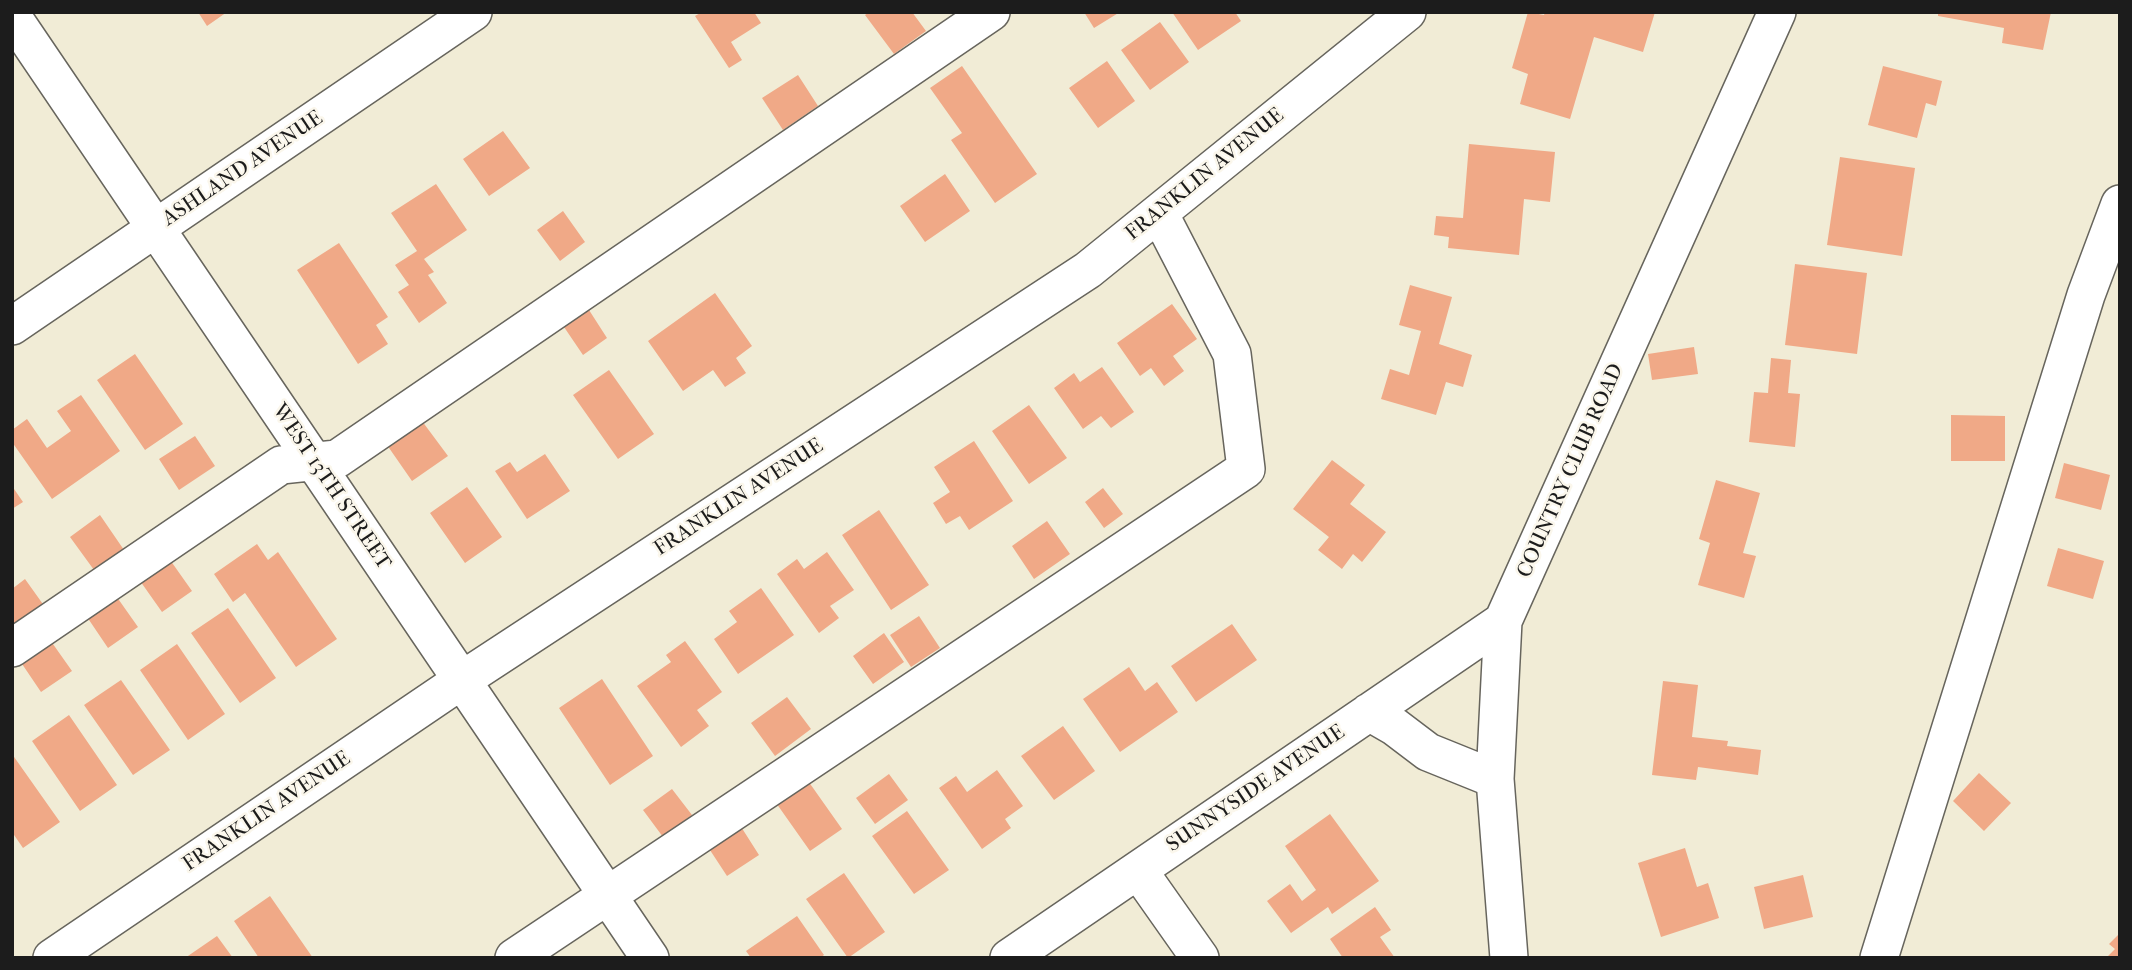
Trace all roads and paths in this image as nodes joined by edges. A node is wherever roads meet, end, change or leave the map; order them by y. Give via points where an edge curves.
1 (473, 12) edge
2 (992, 12) edge
3 (1407, 12) edge
4 (1777, 12) edge
5 (12, 16) edge
6 (2120, 204) edge
7 (1159, 213) junction
8 (156, 229) junction
9 (12, 327) edge
10 (314, 463) junction
11 (1503, 621) junction
12 (12, 648) edge
13 (462, 680) junction
14 (1369, 712) junction
15 (1495, 779) junction
16 (1138, 870) junction
17 (607, 895) junction
18 (52, 958) edge
19 (514, 958) edge
20 (650, 958) edge
21 (1009, 958) edge
22 (1200, 958) edge
23 (1509, 958) edge
24 (1879, 958) edge

1 - 8 street, ASHLAND AVENUE
2 - 10 street via 337,459
3 - 7 street, FRANKLIN AVENUE
4 - 11 street, COUNTRY CLUB ROAD
5 - 8 street, WEST 13TH STREET
6 - 24 street via 2086,295
7 - 13 street, FRANKLIN AVENUE via 1088,270
7 - 17 street via 1232,354 1246,469
8 - 9 street, ASHLAND AVENUE
8 - 10 street, WEST 13TH STREET
10 - 12 street via 281,465
10 - 13 street, WEST 13TH STREET
11 - 14 street, SUNNYSIDE AVENUE
11 - 15 street, COUNTRY CLUB ROAD
13 - 17 street, WEST 13TH STREET
13 - 18 street, FRANKLIN AVENUE
14 - 15 street via 1428,752
14 - 16 street, SUNNYSIDE AVENUE
15 - 23 street, COUNTRY CLUB ROAD
16 - 21 street, SUNNYSIDE AVENUE
16 - 22 street
17 - 19 street
17 - 20 street, WEST 13TH STREET

